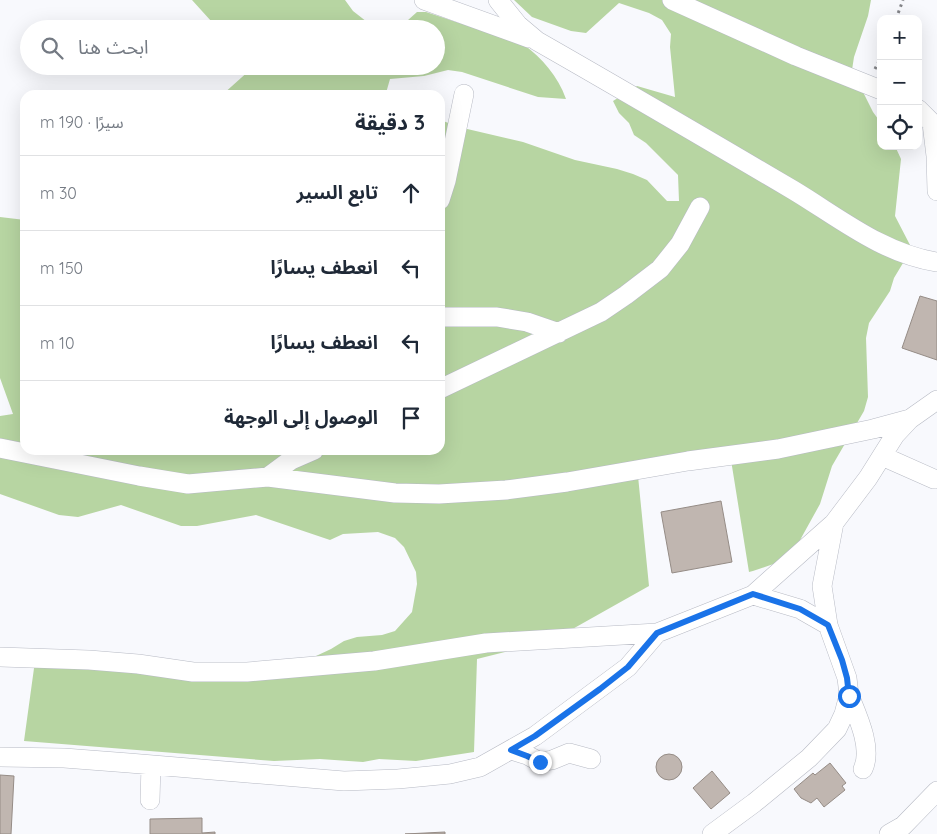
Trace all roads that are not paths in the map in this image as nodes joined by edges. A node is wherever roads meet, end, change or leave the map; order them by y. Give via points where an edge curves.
1 (424, 0) edge
2 (498, 0) edge
3 (672, 0) edge
4 (538, 41) junction
5 (877, 88) edge
6 (464, 94) dead end
7 (922, 113) edge
8 (445, 184) edge
9 (937, 191) edge
10 (700, 207) dead end
11 (937, 262) edge
12 (445, 317) edge
13 (559, 333) junction
14 (445, 387) edge
15 (937, 400) edge
16 (910, 419) junction
17 (0, 448) edge
18 (20, 452) edge
19 (35, 455) edge
20 (302, 455) edge
21 (882, 456) junction
22 (268, 477) junction
23 (934, 479) dead end
24 (834, 523) junction
25 (753, 594) junction
26 (828, 625) junction
27 (657, 633) junction
28 (0, 657) edge
29 (849, 696) junction
30 (511, 750) junction
31 (0, 757) edge
32 (591, 759) dead end
33 (151, 765) junction
34 (863, 769) dead end
35 (937, 792) edge
36 (150, 800) dead end
37 (712, 834) edge
38 (888, 834) edge

1 - 4 street
2 - 4 street via 518,25
3 - 5 street
4 - 11 street via 869,238
6 - 8 street
7 - 9 street via 932,123
10 - 13 street via 680,244 660,269 601,312
12 - 13 street via 497,317 527,322
13 - 14 street
15 - 16 street
16 - 21 street
16 - 22 street via 778,449 506,490 396,493
17 - 18 street
19 - 22 street via 188,484
20 - 22 street
21 - 23 street
21 - 24 street
24 - 25 street
24 - 26 street via 822,586
25 - 26 street via 800,609
25 - 27 street
26 - 29 street via 842,660
27 - 28 street via 486,643 374,661 246,672 193,672 88,660
27 - 30 street via 628,667
29 - 34 street via 863,731 866,762
29 - 37 street via 837,728 809,758
30 - 32 street via 540,762 569,753
30 - 33 street via 480,767 450,774 344,782
31 - 33 street
33 - 36 street
35 - 38 street via 903,826

